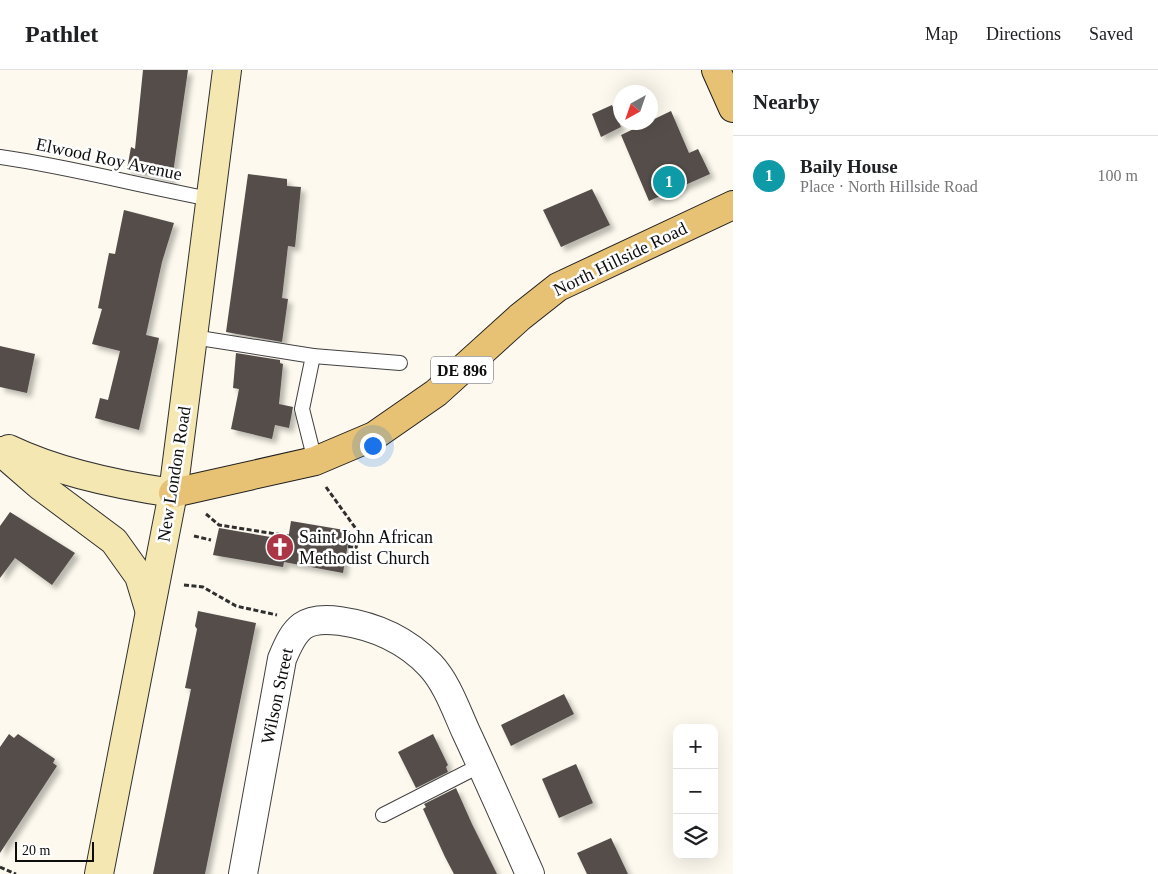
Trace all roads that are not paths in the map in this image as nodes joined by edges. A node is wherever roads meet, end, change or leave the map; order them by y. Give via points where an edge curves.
1 (227, 70) edge
2 (716, 70) edge
3 (733, 108) edge
4 (0, 157) edge
5 (211, 199) junction
6 (733, 205) edge
7 (193, 337) junction
8 (312, 356) junction
9 (400, 363) dead end
10 (0, 444) edge
11 (0, 451) edge
12 (315, 461) junction
13 (173, 493) junction
14 (150, 610) junction
15 (481, 765) junction
16 (383, 815) dead end
17 (99, 874) edge
18 (243, 874) edge
19 (530, 874) edge

1 - 5 main road, New London Road
2 - 3 main road
4 - 5 lane, Elwood Roy Avenue
5 - 7 main road, New London Road
6 - 12 main road, North Hillside Road / DE 896 via 558,288 414,410 374,436
7 - 8 lane
7 - 13 main road, New London Road
8 - 9 lane
8 - 12 lane via 302,409
10 - 13 main road via 29,459 89,476
11 - 14 main road via 39,485 114,540 139,576
12 - 13 main road, North Hillside Road / DE 896
13 - 14 main road, New London Road
14 - 17 main road, New London Road
15 - 16 lane
15 - 18 street, Wilson Street via 449,694 431,666 407,646 379,630 323,619 304,622 290,640 282,659
15 - 19 street, Wilson Street

